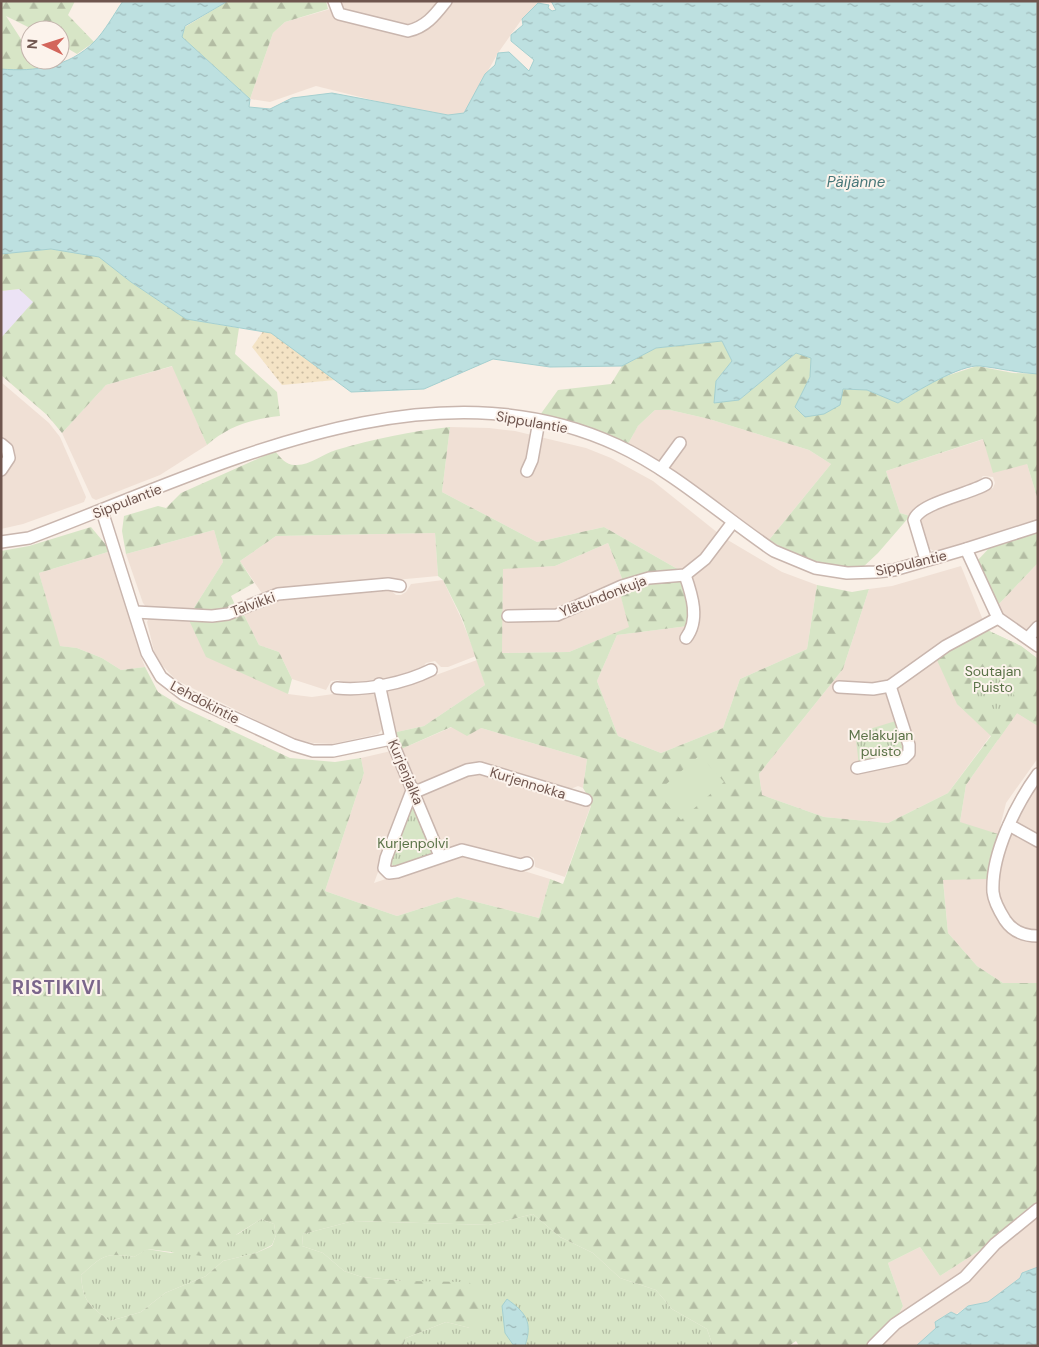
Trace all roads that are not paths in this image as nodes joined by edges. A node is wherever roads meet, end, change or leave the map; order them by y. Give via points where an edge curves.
1 (334, 1) edge
2 (446, 1) edge
3 (539, 421) junction
4 (680, 443) dead end
5 (1, 444) edge
6 (661, 469) junction
7 (1, 470) edge
8 (527, 471) dead end
9 (986, 484) dead end
10 (102, 511) junction
11 (733, 522) junction
12 (1038, 526) edge
13 (1, 542) edge
14 (966, 549) junction
15 (926, 560) junction
16 (685, 575) junction
17 (400, 586) dead end
18 (135, 612) junction
19 (508, 616) dead end
20 (998, 618) junction
21 (1038, 627) edge
22 (686, 638) dead end
23 (1028, 638) junction
24 (1038, 646) edge
25 (431, 670) dead end
26 (379, 684) junction
27 (890, 686) junction
28 (839, 687) dead end
29 (336, 688) dead end
30 (391, 739) junction
31 (857, 768) dead end
32 (1038, 774) edge
33 (414, 790) junction
34 (586, 800) dead end
35 (1009, 825) junction
36 (1038, 841) edge
37 (440, 856) junction
38 (527, 863) dead end
39 (1038, 936) edge
40 (1038, 1209) edge
41 (873, 1346) edge

1 - 2 street via 339,14 408,31 432,20
3 - 6 street, Sippulantie via 603,439
3 - 8 street
3 - 10 street, Sippulantie via 495,415 440,414 352,425 251,453
4 - 6 street
5 - 7 street via 7,449 9,458
6 - 11 street, Sippulantie
9 - 15 street via 976,491 923,508 916,514 914,520
10 - 13 street, Sippulantie via 29,538
10 - 18 street, Lehdokintie
11 - 15 street, Sippulantie via 774,551 821,569 847,573 876,572
11 - 16 street via 705,559
12 - 14 street, Sippulantie
14 - 15 street, Sippulantie
14 - 20 street
16 - 19 street, Ylätuhdonkuja via 649,578 622,586 557,615
16 - 22 street via 694,615
17 - 18 street, Talvikki via 388,584 278,594 228,614 212,616
18 - 30 street, Lehdokintie via 147,653 155,667 161,677 183,694 292,745 313,751 333,751
20 - 23 street
20 - 27 street via 946,646
21 - 23 street
23 - 24 street
25 - 26 street via 419,676
26 - 29 street
26 - 30 street, Kurjenjalka
27 - 28 street via 873,689
27 - 31 street via 909,753 904,758
30 - 33 street, Kurjenjalka
32 - 35 street via 1016,806
33 - 34 street, Kurjennokka via 480,768
33 - 37 street, Kurjenjalka
33 - 37 street via 384,868 397,872
35 - 36 street
35 - 39 street via 993,894 1008,925 1027,936
37 - 38 street via 470,850 521,865
40 - 41 street via 995,1244 965,1277 895,1324

